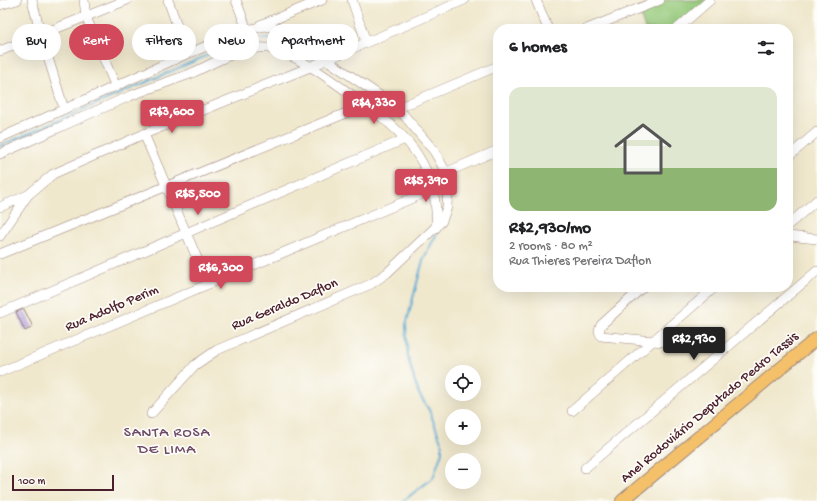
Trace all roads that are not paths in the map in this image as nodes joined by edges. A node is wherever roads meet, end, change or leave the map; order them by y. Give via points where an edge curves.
1 (17, 0) edge
2 (32, 0) edge
3 (84, 0) edge
4 (127, 0) edge
5 (168, 0) edge
6 (236, 0) edge
7 (322, 0) edge
8 (352, 0) edge
9 (464, 0) edge
10 (536, 0) edge
11 (660, 0) edge
12 (710, 0) edge
13 (5, 2) edge
14 (86, 17) junction
15 (38, 24) edge
16 (176, 24) edge
17 (245, 24) edge
18 (546, 24) edge
19 (600, 24) edge
20 (683, 24) edge
21 (259, 25) edge
22 (61, 27) edge
23 (366, 42) junction
24 (12, 46) edge
25 (358, 46) edge
26 (0, 51) edge
27 (49, 60) edge
28 (174, 60) edge
29 (326, 60) joint
30 (310, 67) junction
31 (493, 68) edge
32 (116, 87) junction
33 (366, 105) junction
34 (398, 108) junction
35 (64, 109) junction
36 (817, 132) edge
37 (144, 134) junction
38 (0, 138) edge
39 (405, 140) junction
40 (493, 152) edge
41 (793, 153) edge
42 (0, 154) edge
43 (446, 172) junction
44 (166, 186) junction
45 (434, 189) junction
46 (28, 195) junction
47 (817, 200) edge
48 (0, 207) edge
49 (793, 221) edge
50 (436, 228) junction
51 (186, 232) junction
52 (0, 236) edge
53 (793, 237) edge
54 (817, 239) edge
55 (0, 254) edge
56 (817, 271) edge
57 (208, 284) junction
58 (793, 291) edge
59 (637, 292) edge
60 (709, 292) edge
61 (792, 292) edge
62 (0, 313) edge
63 (817, 338) edge
64 (652, 341) junction
65 (726, 348) junction
66 (0, 372) edge
67 (572, 411) dead end
68 (151, 414) dead end
69 (585, 468) dead end
70 (622, 501) edge

1 - 13 street
2 - 15 street
3 - 14 street
4 - 14 street
5 - 16 street
6 - 17 street
7 - 21 street
8 - 23 street
9 - 23 street
10 - 18 street
11 - 19 street
12 - 20 street
14 - 22 street
14 - 32 street
23 - 25 street
24 - 26 street
27 - 35 street
28 - 32 street
29 - 30 street
29 - 34 street
30 - 33 street
30 - 37 street
30 - 42 street via 268,48 245,50 131,96
31 - 34 street
32 - 35 street
33 - 39 street
33 - 44 street
34 - 43 street via 434,152
35 - 38 street
36 - 41 street
37 - 44 street
37 - 46 street via 53,174
39 - 45 street via 425,167
39 - 51 street
40 - 43 street
43 - 45 street via 436,179
43 - 50 street, Rua Geraldo Daflon via 447,207 442,222
44 - 51 street
44 - 55 street
45 - 50 street via 437,204
45 - 57 street, Rua Adolfo Perim
46 - 48 street
46 - 52 street
47 - 49 street
50 - 68 street, Rua Geraldo Daflon via 387,273 371,284 206,356
51 - 57 street
51 - 62 street
53 - 54 street
56 - 58 street
57 - 66 street, Rua Adolfo Perim
59 - 64 street via 601,325 599,334 604,337
60 - 64 street
61 - 65 street
63 - 70 highway, Anel Rodoviário Deputado Pedro Tassis
64 - 65 street
64 - 67 street
65 - 69 street

